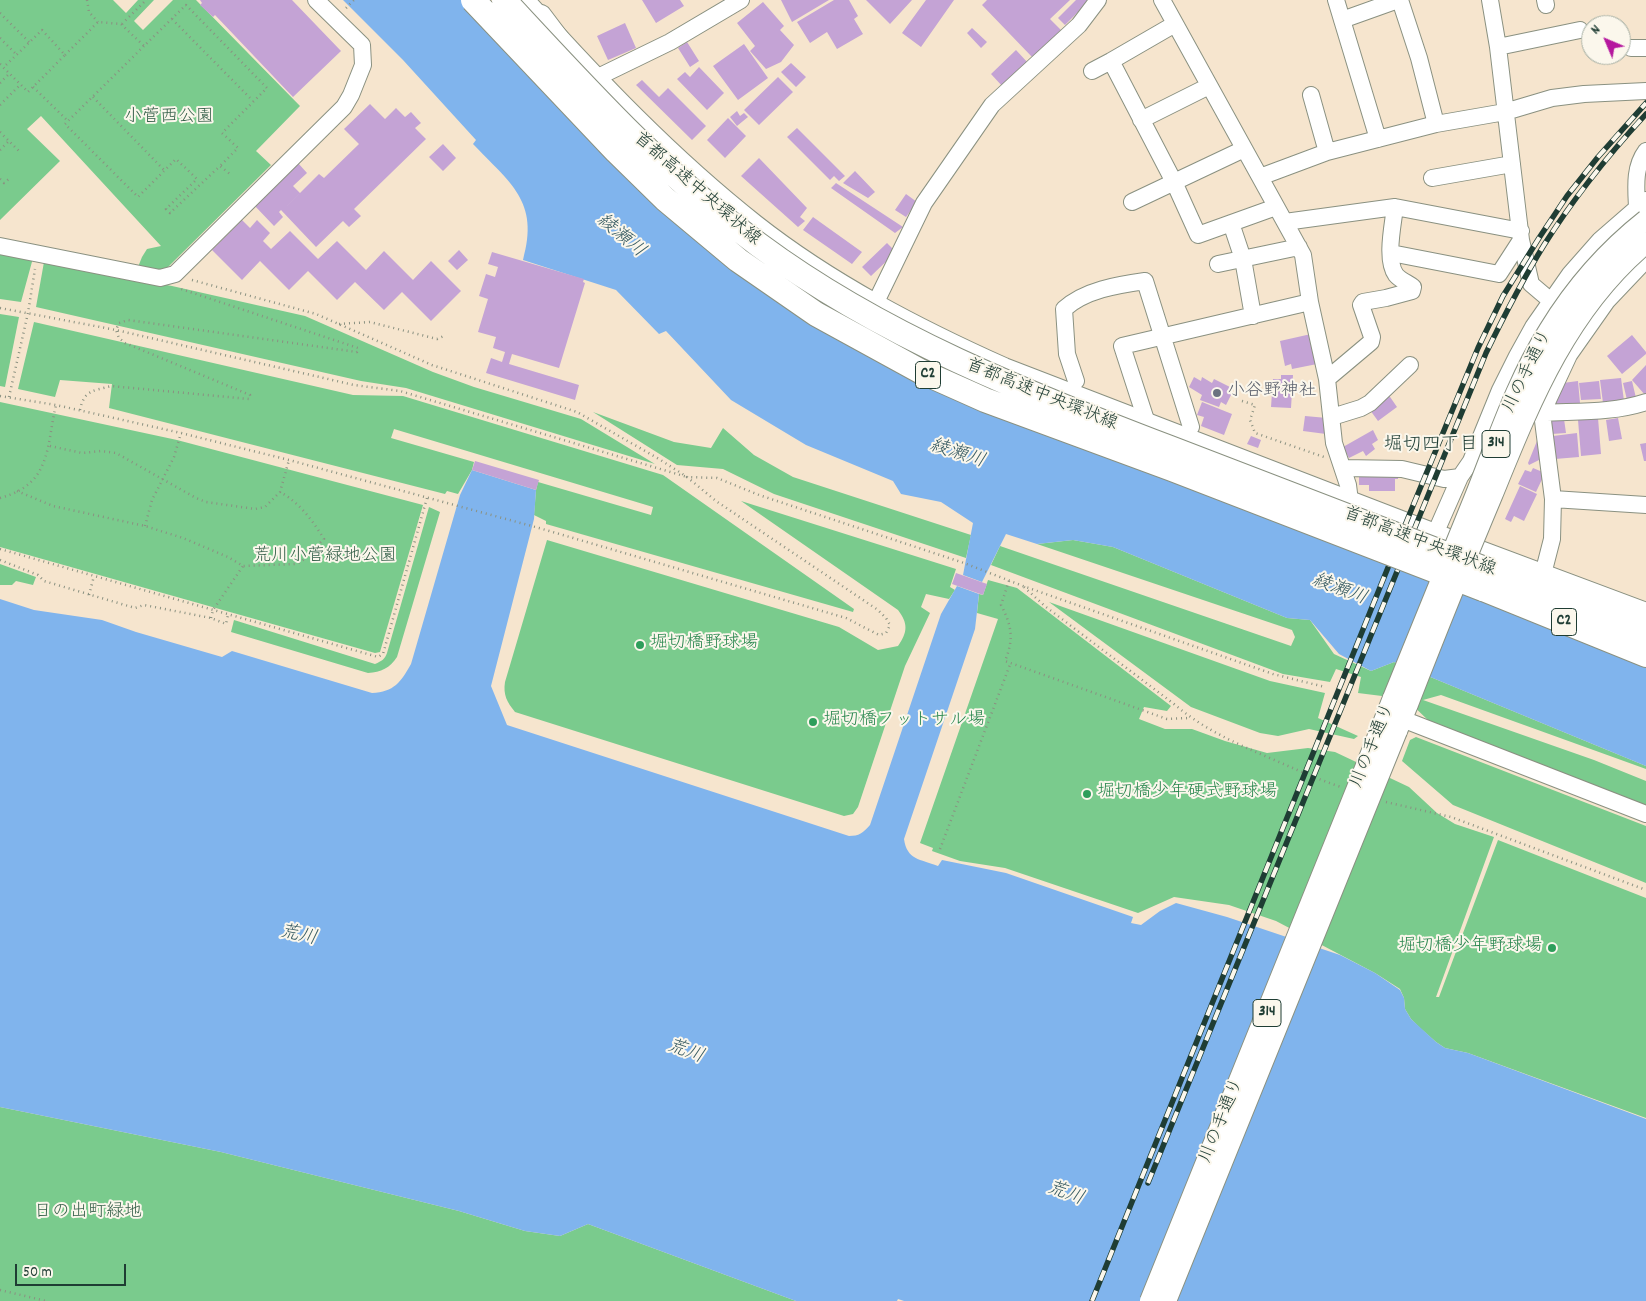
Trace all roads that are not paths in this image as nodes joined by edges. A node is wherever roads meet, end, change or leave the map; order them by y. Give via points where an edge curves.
1 (316, 0) edge
2 (472, 0) edge
3 (504, 0) edge
4 (515, 0) edge
5 (524, 0) edge
6 (741, 0) edge
7 (1098, 0) edge
8 (1162, 0) edge
9 (1336, 0) edge
10 (1399, 0) edge
11 (1490, 0) edge
12 (540, 17) joint
13 (1342, 20) junction
14 (1175, 24) junction
15 (1580, 30) dead end
16 (1498, 47) junction
17 (1111, 61) junction
18 (1092, 71) dead end
19 (592, 85) junction
20 (1209, 86) junction
21 (1646, 91) edge
22 (1311, 95) dead end
23 (1505, 112) junction
24 (1141, 120) junction
25 (1436, 124) junction
26 (1378, 139) junction
27 (1244, 149) junction
28 (1646, 151) edge
29 (1327, 152) junction
30 (1512, 164) junction
31 (1260, 177) junction
32 (1432, 178) dead end
33 (1174, 182) junction
34 (1132, 202) dead end
35 (1276, 207) junction
36 (1395, 207) junction
37 (1643, 209) edge
38 (1285, 222) junction
39 (1231, 223) junction
40 (1521, 235) junction
41 (1646, 243) edge
42 (0, 246) edge
43 (1299, 247) junction
44 (1391, 253) junction
45 (1243, 258) junction
46 (1646, 260) edge
47 (1218, 264) dead end
48 (1551, 301) junction
49 (1310, 302) junction
50 (875, 304) junction
51 (1253, 316) junction
52 (1162, 336) junction
53 (1410, 365) dead end
54 (1327, 379) junction
55 (1076, 382) dead end
56 (1500, 390) junction
57 (1646, 402) edge
58 (1542, 413) junction
59 (1332, 417) junction
60 (1147, 423) junction
61 (1191, 427) dead end
62 (1342, 466) junction
63 (1172, 470) junction
64 (1460, 478) junction
65 (1552, 499) junction
66 (1350, 500) junction
67 (1646, 505) edge
68 (1435, 534) junction
69 (1543, 574) junction
70 (1486, 580) junction
71 (1646, 612) edge
72 (1646, 622) edge
73 (1646, 634) edge
74 (1646, 646) edge
75 (1646, 655) edge
76 (1395, 715) junction
77 (1646, 814) edge
78 (1150, 1301) edge
79 (1166, 1301) edge

1 - 42 street via 362,46 363,66 351,95 344,107 175,274 160,278
2 - 63 highway, 首都高速中央環状線 / C2, bridge via 665,199 769,283 816,314 920,371 993,404
3 - 19 highway, 首都高速中央環状線 / C2, bridge
4 - 19 highway, bridge
5 - 12 main road
6 - 19 street
7 - 50 street via 1079,25 992,105 924,203
8 - 14 street
9 - 13 street
10 - 13 street
10 - 25 street via 1419,58
11 - 16 street
12 - 19 highway
13 - 26 street
14 - 17 street
14 - 20 street
15 - 16 street
16 - 23 street
17 - 18 street
17 - 24 street
19 - 50 main road via 756,225 811,265
19 - 63 highway, bridge via 660,166 702,207 747,244 842,310 896,342 995,392
19 - 70 highway, 首都高速中央環状線 / C2, bridge via 631,134 696,194 760,245 874,319 932,350 1006,383
20 - 24 street
20 - 27 street
21 - 23 street via 1552,98
22 - 29 street
23 - 25 street
23 - 30 street
24 - 33 street
25 - 26 street
26 - 29 street
27 - 31 street
27 - 33 street
28 - 37 street via 1639,160 1636,181
29 - 31 street
30 - 32 street
30 - 40 street
31 - 35 street
33 - 34 street
33 - 39 street via 1198,236
35 - 38 street
35 - 39 street
36 - 38 street
36 - 40 street
36 - 44 street
37 - 48 street via 1594,246
37 - 76 main road, 川の手通り / 314, bridge via 1621,242 1581,285 1549,330 1532,362 1507,417
38 - 43 street
39 - 45 street
40 - 44 street via 1499,274
40 - 48 street via 1531,284
41 - 76 main road, 川の手通り / 314, bridge via 1588,305 1550,363
43 - 45 street
43 - 49 street
44 - 54 street via 1393,270 1413,287 1412,291 1363,302 1361,305 1371,342
45 - 47 street
45 - 51 street
46 - 58 street via 1607,301 1569,355
48 - 56 street
49 - 51 street
49 - 54 street
50 - 60 main road via 1004,368
51 - 52 street
52 - 55 street via 1145,282 1111,286 1072,302 1064,309 1067,354
52 - 60 street via 1122,346
52 - 61 street
53 - 59 street via 1370,403
54 - 59 street
56 - 58 street
56 - 64 street via 1471,461
57 - 58 street via 1630,407
58 - 65 street
59 - 62 street via 1334,443
60 - 66 main road
62 - 64 street via 1402,469 1444,479
62 - 66 street
63 - 70 highway, 首都高速中央環状線 / C2, bridge
64 - 68 street
65 - 67 street
65 - 69 street via 1552,539
66 - 68 main road
68 - 69 main road
69 - 71 main road
70 - 72 highway, 首都高速中央環状線 / C2
70 - 73 highway
70 - 74 highway, 首都高速中央環状線 / C2
70 - 75 highway, 首都高速中央環状線 / C2
76 - 77 street
76 - 78 main road, 川の手通り / 314, bridge
76 - 79 main road, 川の手通り / 314, bridge

